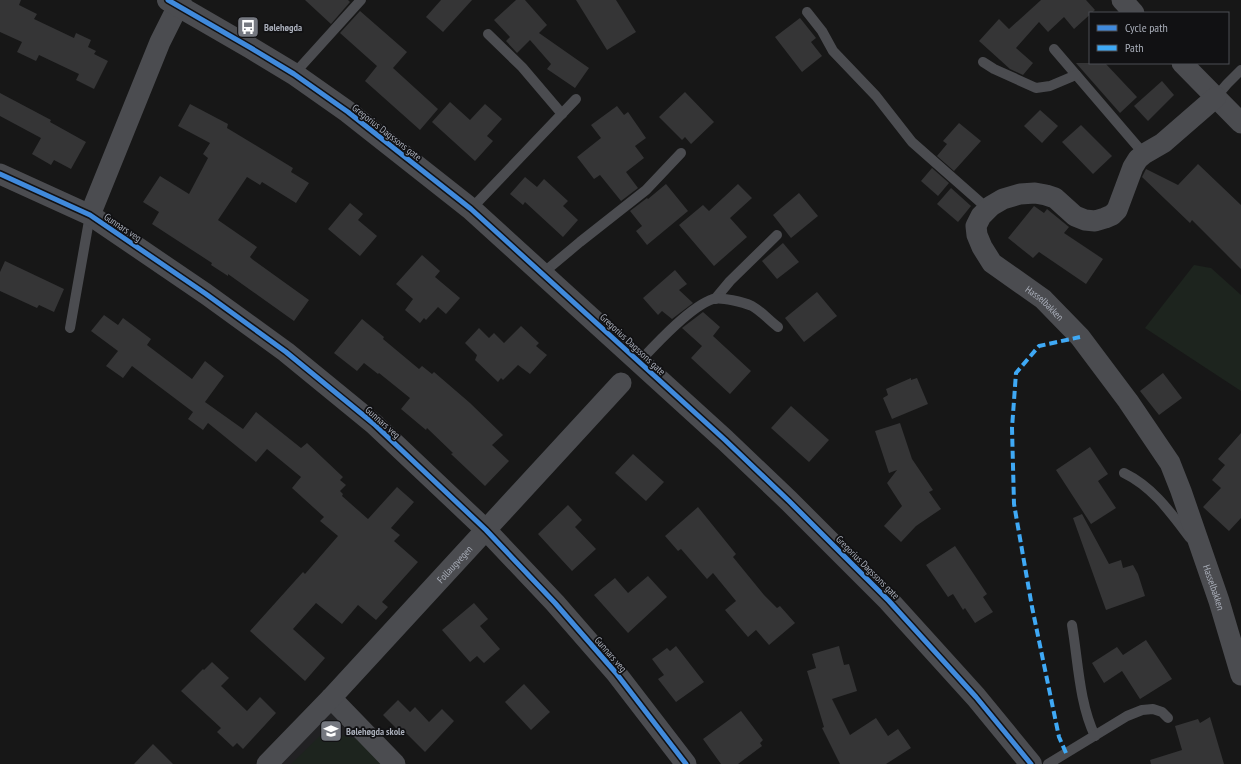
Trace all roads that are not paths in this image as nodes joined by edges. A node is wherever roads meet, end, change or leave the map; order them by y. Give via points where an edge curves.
1 (361, 0) edge
2 (1122, 0) edge
3 (176, 2) edge
4 (807, 12) dead end
5 (1133, 12) edge
6 (488, 34) dead end
7 (1054, 49) dead end
8 (983, 62) dead end
9 (1183, 64) edge
10 (1241, 70) edge
11 (294, 74) junction
12 (1076, 75) junction
13 (1216, 97) junction
14 (576, 99) dead end
15 (562, 114) junction
16 (1241, 123) edge
17 (681, 153) dead end
18 (1144, 154) junction
19 (0, 174) edge
20 (471, 209) junction
21 (988, 209) junction
22 (90, 215) junction
23 (777, 235) dead end
24 (543, 273) junction
25 (715, 299) junction
26 (778, 327) dead end
27 (70, 328) dead end
28 (639, 362) junction
29 (621, 382) dead end
30 (1124, 473) dead end
31 (486, 530) junction
32 (1202, 552) junction
33 (1072, 625) dead end
34 (1241, 675) edge
35 (331, 698) junction
36 (1168, 718) dead end
37 (1095, 736) junction
38 (267, 764) edge
39 (394, 764) edge
40 (686, 764) edge
41 (1031, 764) edge
42 (1048, 764) edge

1 - 11 lane
2 - 5 street
3 - 11 street, Gregorius Dagssons gate
3 - 22 street, Gregorius Dagssons gate
4 - 21 lane via 834,52 876,96 912,142
6 - 15 lane
7 - 12 lane
8 - 12 lane via 1036,88 1050,86
9 - 13 street
10 - 13 lane
11 - 20 street, Gregorius Dagssons gate via 348,112
12 - 18 lane
13 - 16 street
13 - 18 street, Hasselbakken via 1163,143
14 - 15 lane
15 - 20 lane
17 - 24 lane via 646,190
18 - 21 street, Hasselbakken via 1133,167 1117,210 1105,218 1085,220 1076,216 1055,198 1034,193 1003,199
19 - 22 street, Gunnars veg
20 - 24 street, Gregorius Dagssons gate
21 - 32 street, Hasselbakken via 976,226 982,247 992,263 1043,299 1067,323 1128,401 1170,463
22 - 27 lane
22 - 31 street, Gunnars veg via 286,352 374,424
23 - 25 lane
24 - 28 street, Gregorius Dagssons gate
25 - 26 lane via 734,300 752,306
25 - 28 lane via 698,306
28 - 41 street, Gregorius Dagssons gate via 768,481 889,601 976,697
29 - 31 street, Follaugvegen
30 - 32 lane via 1136,478 1156,494
31 - 35 street, Follaugvegen
31 - 40 street, Gunnars veg via 555,602 616,673
32 - 34 street, Hasselbakken
33 - 37 lane via 1083,701
35 - 38 street, Follaugvegen
35 - 39 street
36 - 37 lane via 1162,712 1153,709 1142,710 1127,716
37 - 42 lane

